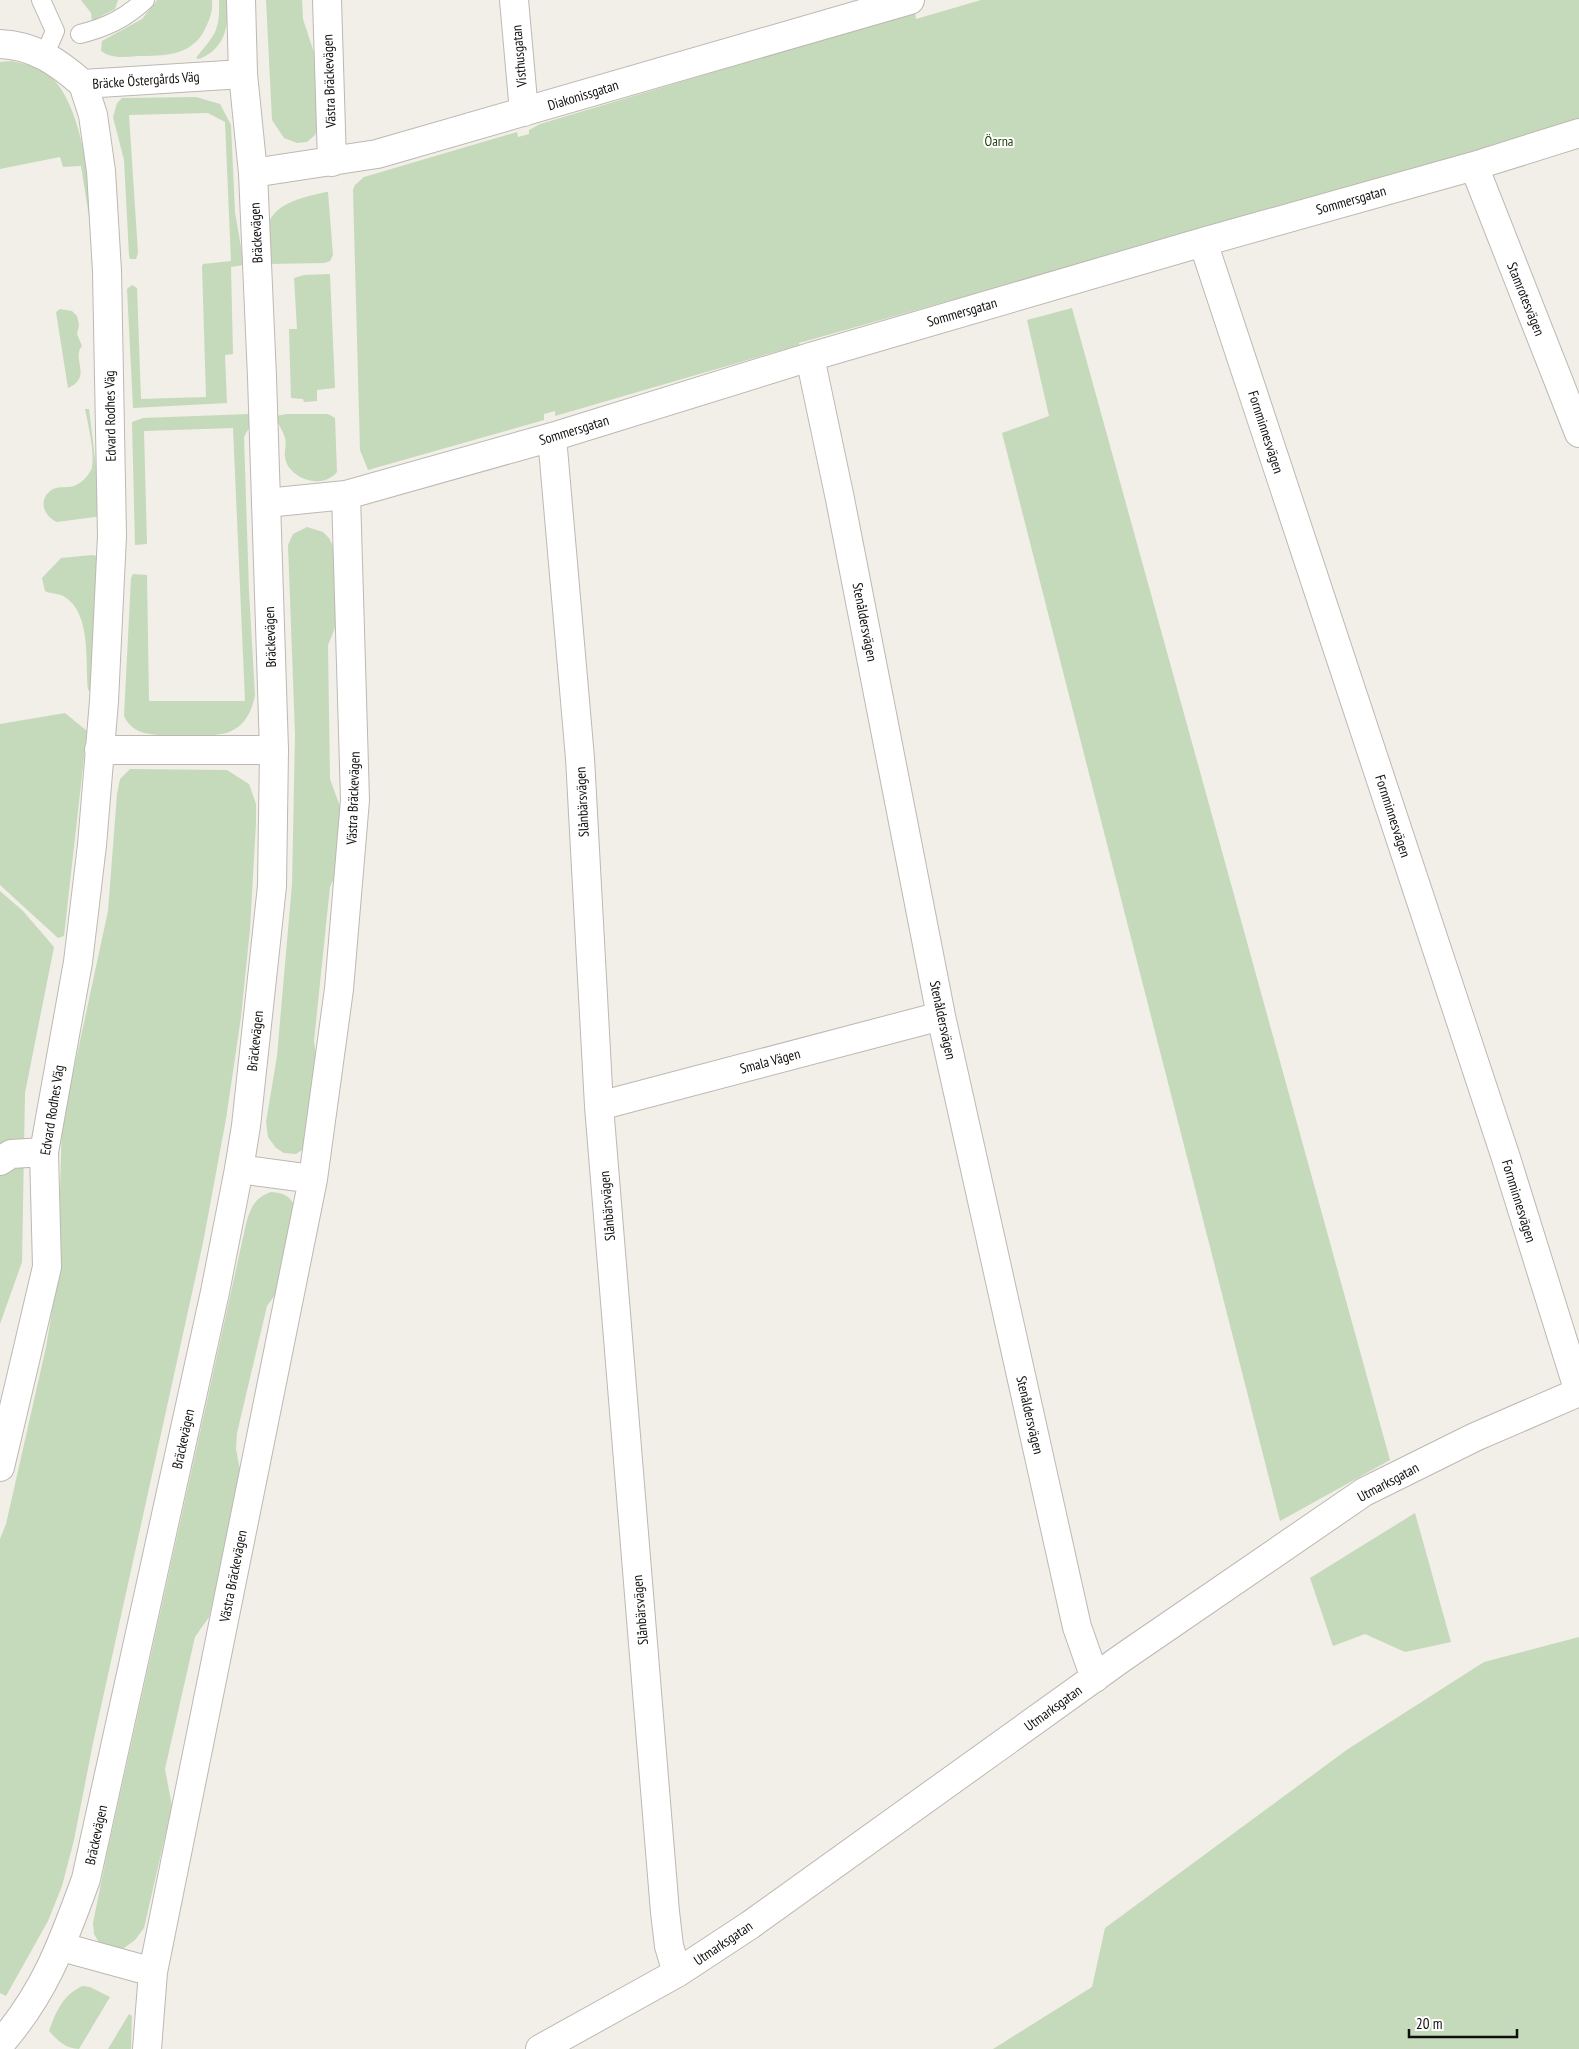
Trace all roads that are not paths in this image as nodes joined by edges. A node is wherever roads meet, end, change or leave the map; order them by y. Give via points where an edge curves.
1 (41, 0) edge
2 (145, 0) edge
3 (241, 0) edge
4 (327, 0) edge
5 (514, 0) edge
6 (910, 0) edge
7 (80, 34) dead end
8 (0, 44) edge
9 (44, 56) junction
10 (243, 74) junction
11 (83, 84) junction
12 (524, 112) junction
13 (1579, 133) edge
14 (332, 162) junction
15 (1474, 166) junction
16 (253, 173) junction
17 (1203, 242) junction
18 (810, 357) junction
19 (1579, 432) edge
20 (552, 437) junction
21 (346, 495) junction
22 (266, 503) junction
23 (99, 750) junction
24 (274, 750) junction
25 (941, 1016) junction
26 (599, 1106) junction
27 (44, 1152) junction
28 (0, 1161) edge
29 (240, 1169) junction
30 (313, 1179) junction
31 (1579, 1392) edge
32 (0, 1467) edge
33 (1095, 1678) junction
34 (62, 1947) junction
35 (153, 1972) junction
36 (676, 1973) junction
37 (0, 2044) edge
38 (147, 2049) edge
39 (540, 2049) edge

1 - 9 lane via 55,31
2 - 7 lane via 125,17 104,28
3 - 10 street, Bräckevägen
4 - 14 street, Västra Bräckevägen
5 - 12 street, Visthusgatan
6 - 12 street, Diakonissgatan
8 - 9 street, Bräcke Östergårds Väg via 18,46
9 - 11 street, Bräcke Östergårds Väg
10 - 11 street, Bräcke Östergårds Väg
10 - 16 street, Bräckevägen
11 - 23 street, Edvard Rodhes Väg via 94,115 107,272 112,536
12 - 14 street, Diakonissgatan via 377,154
13 - 15 street, Sommersgatan
14 - 16 street, Diakonissgatan
15 - 17 street, Sommersgatan
15 - 19 street, Stamrotesvägen
16 - 22 street, Bräckevägen
17 - 18 street, Sommersgatan
17 - 31 street, Fornminnesvägen via 1506,1158
18 - 20 street, Sommersgatan
18 - 25 street, Stenåldersvägen
20 - 21 street, Sommersgatan
20 - 26 street, Slånbärsvägen via 580,758
21 - 22 street
21 - 30 street, Västra Bräckevägen via 356,800 339,989
22 - 24 street, Bräckevägen
23 - 24 street
23 - 27 street, Edvard Rodhes Väg via 78,962
24 - 29 street, Bräckevägen via 272,886
25 - 26 street, Smala Vägen
25 - 33 street, Stenåldersvägen via 1077,1627
26 - 36 street, Slånbärsvägen via 664,1912
27 - 28 street via 11,1154
27 - 32 street, Edvard Rodhes Väg via 47,1267
29 - 30 street
29 - 34 street, Bräckevägen via 86,1879
30 - 35 street, Västra Bräckevägen
31 - 33 street, Utmarksgatan via 1475,1437 1364,1492
33 - 36 street, Utmarksgatan via 818,1877
34 - 35 street
34 - 37 street, Bräckevägen via 18,2023
35 - 38 street, Västra Bräckevägen
36 - 39 street, Utmarksgatan

